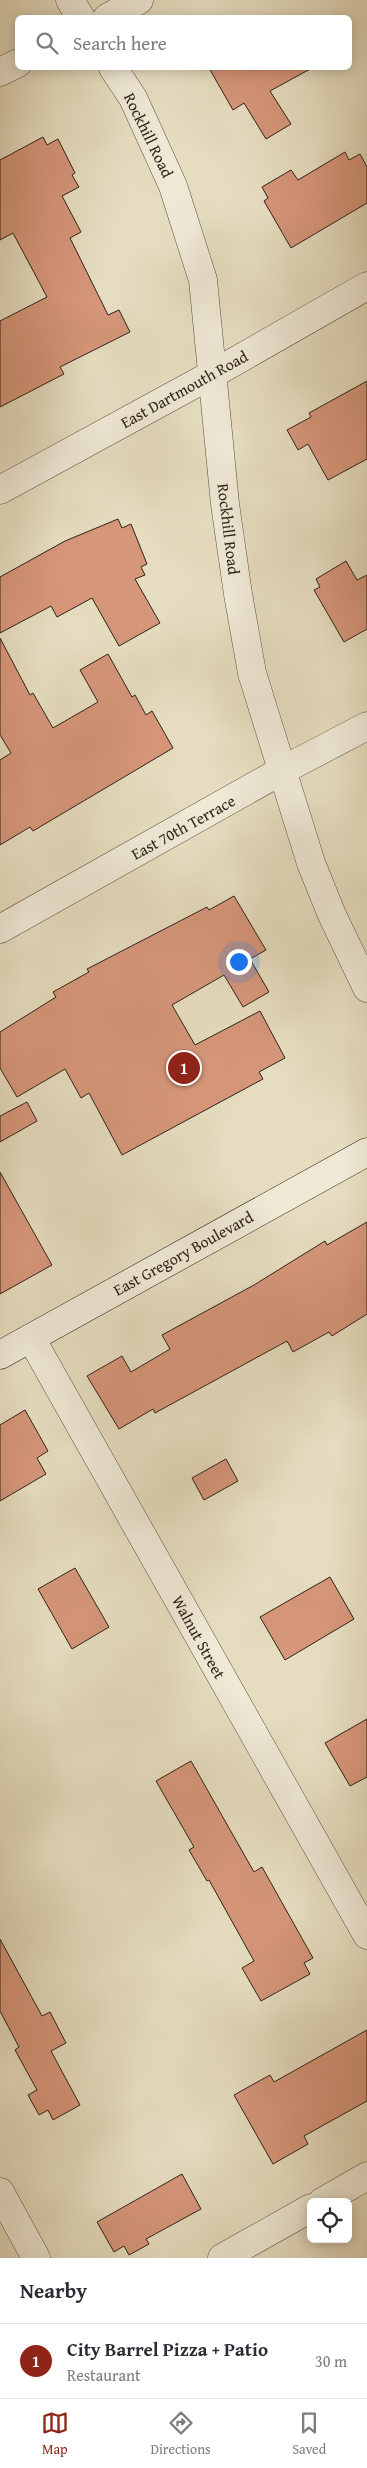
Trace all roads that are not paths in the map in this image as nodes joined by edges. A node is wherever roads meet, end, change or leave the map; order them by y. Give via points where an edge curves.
1 (70, 0) edge
2 (139, 0) edge
3 (79, 15) edge
4 (112, 15) edge
5 (15, 65) edge
6 (114, 70) edge
7 (0, 72) edge
8 (367, 286) edge
9 (211, 375) junction
10 (0, 490) edge
11 (367, 726) edge
12 (283, 770) junction
13 (0, 930) edge
14 (360, 954) edge
15 (367, 988) edge
16 (367, 1152) edge
17 (31, 1338) junction
18 (0, 1355) edge
19 (367, 1935) edge
20 (367, 2176) edge
21 (0, 2192) edge
22 (329, 2198) edge
23 (307, 2210) edge
24 (36, 2258) edge
25 (222, 2258) edge

1 - 3 street
2 - 4 street
5 - 7 street
6 - 9 street, Rockhill Road via 133,98 173,186 202,280
8 - 9 street, East Dartmouth Road
9 - 10 street, East Dartmouth Road
9 - 12 street, Rockhill Road via 225,504 243,624 252,673
11 - 12 street, East 70th Terrace
12 - 13 street, East 70th Terrace
12 - 14 street, Rockhill Road via 311,863 332,915
14 - 15 street, Rockhill Road
16 - 17 street, East Gregory Boulevard
17 - 18 street, East Gregory Boulevard
17 - 19 street, Walnut Street
20 - 22 street
21 - 24 street
23 - 25 street

